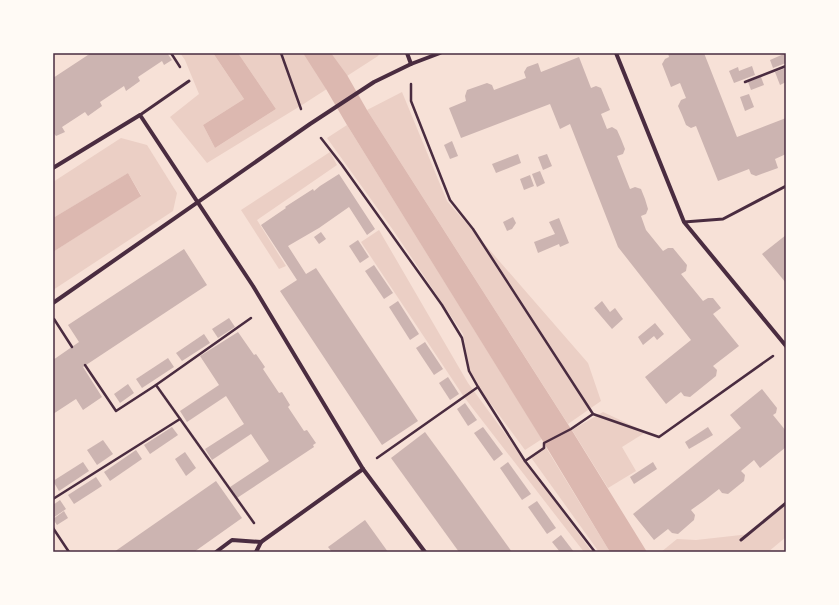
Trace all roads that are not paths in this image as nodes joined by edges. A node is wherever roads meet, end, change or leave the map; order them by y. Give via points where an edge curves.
1 (407, 53) edge
2 (440, 53) edge
3 (616, 53) edge
4 (411, 64) junction
5 (189, 81) dead end
6 (140, 115) junction
7 (53, 168) edge
8 (786, 186) edge
9 (198, 202) junction
10 (684, 222) junction
11 (53, 303) edge
12 (786, 346) edge
13 (363, 469) junction
14 (786, 503) edge
15 (263, 540) junction
16 (741, 540) dead end
17 (216, 552) edge
18 (256, 552) edge
19 (425, 552) edge

1 - 4 street
2 - 4 street
3 - 10 street
4 - 9 street via 374,82
5 - 6 lane
6 - 7 street
6 - 9 street
8 - 10 lane via 723,219
9 - 11 street
9 - 13 street via 266,307
10 - 12 street
13 - 15 street
13 - 19 street
14 - 16 lane
15 - 17 street via 232,540
15 - 18 street

